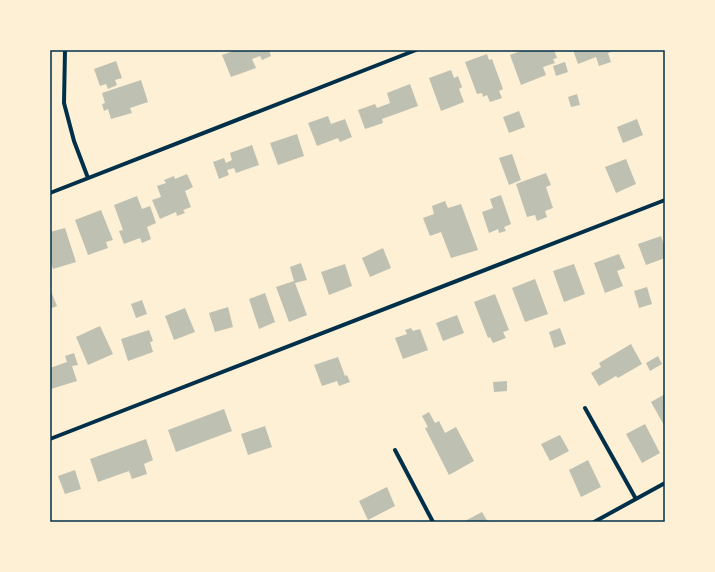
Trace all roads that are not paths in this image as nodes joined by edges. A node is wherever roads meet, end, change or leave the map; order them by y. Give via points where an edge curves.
1 (65, 50) edge
2 (416, 50) edge
3 (88, 178) junction
4 (50, 193) edge
5 (665, 200) edge
6 (585, 408) dead end
7 (50, 439) edge
8 (395, 450) dead end
9 (665, 483) edge
10 (636, 499) junction
11 (433, 522) edge
12 (594, 522) edge

1 - 3 street via 64,103 74,141
2 - 3 street
3 - 4 street
5 - 7 street
6 - 10 street
8 - 11 street
9 - 10 street
10 - 12 street

